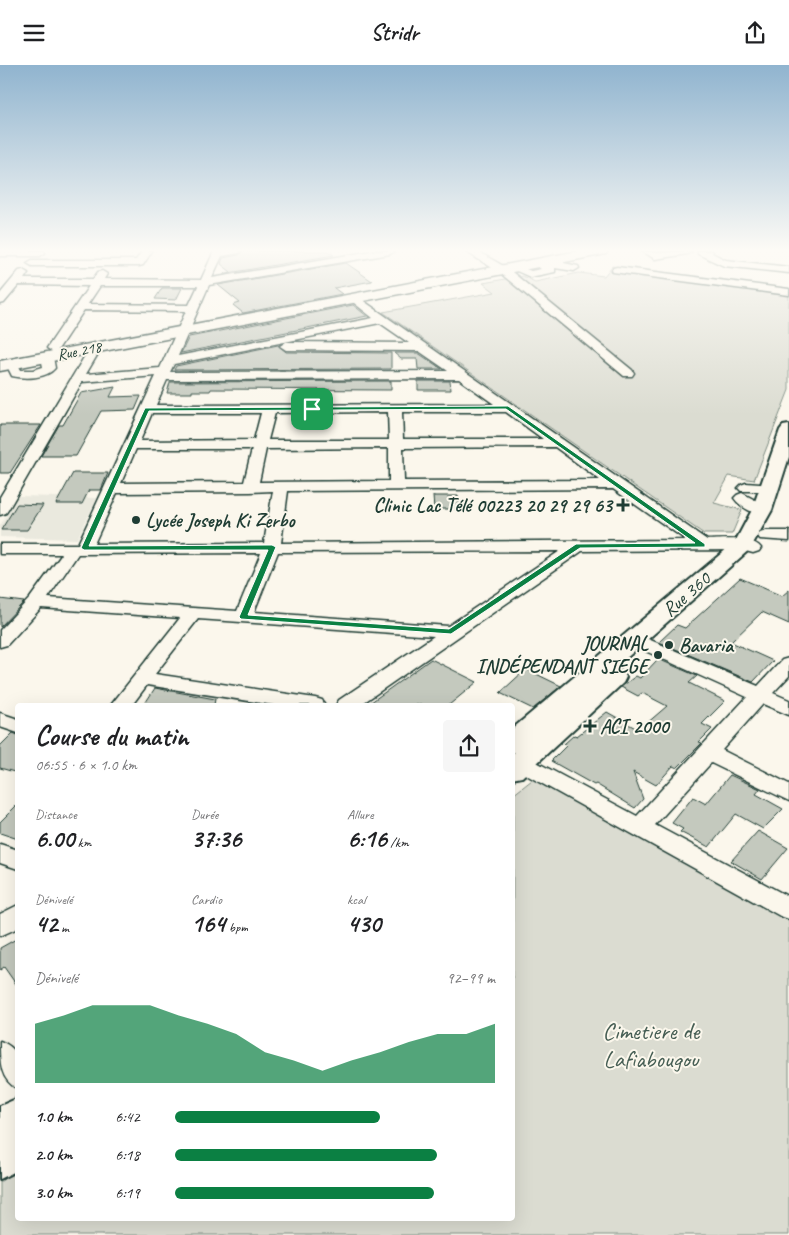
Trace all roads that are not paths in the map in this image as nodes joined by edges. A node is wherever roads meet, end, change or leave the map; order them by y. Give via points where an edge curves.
1 (194, 306) edge
2 (274, 306) edge
3 (302, 306) edge
4 (364, 306) edge
5 (549, 306) edge
6 (80, 307) joint
7 (383, 319) junction
8 (188, 320) junction
9 (244, 346) junction
10 (96, 347) junction
11 (422, 347) junction
12 (50, 352) junction
13 (2, 364) edge
14 (165, 369) junction
15 (628, 373) dead end
16 (464, 375) junction
17 (316, 376) junction
18 (78, 379) junction
19 (395, 408) junction
20 (508, 408) junction
21 (147, 409) junction
22 (268, 409) junction
23 (312, 409) junction
24 (789, 430) edge
25 (558, 443) junction
26 (396, 444) junction
27 (131, 445) junction
28 (262, 445) junction
29 (789, 469) edge
30 (617, 484) junction
31 (397, 486) junction
32 (250, 487) junction
33 (281, 487) junction
34 (111, 488) junction
35 (769, 488) junction
36 (2, 502) edge
37 (762, 510) junction
38 (789, 537) edge
39 (754, 543) junction
40 (703, 545) junction
41 (578, 546) junction
42 (272, 547) junction
43 (79, 548) junction
44 (0, 549) edge
45 (36, 602) junction
46 (193, 613) junction
47 (243, 617) junction
48 (451, 631) junction
49 (0, 641) edge
50 (648, 645) junction
51 (789, 664) edge
52 (142, 678) junction
53 (761, 695) junction
54 (123, 703) edge
55 (302, 703) edge
56 (349, 703) edge
57 (789, 708) edge
58 (0, 720) edge
59 (15, 725) edge
60 (708, 752) junction
61 (515, 759) edge
62 (789, 793) edge
63 (639, 828) junction
64 (0, 853) edge
65 (15, 859) edge
66 (789, 909) edge
67 (15, 917) edge
68 (0, 926) edge
69 (0, 1055) edge
70 (15, 1072) edge
71 (15, 1117) edge
72 (0, 1128) edge
73 (15, 1149) edge
74 (0, 1160) edge

1 - 8 street
2 - 8 highway, Rue 218
3 - 8 highway, Rue 218
4 - 7 street
5 - 15 street
6 - 8 street
6 - 12 street
7 - 9 street
7 - 11 street
8 - 10 highway, Rue 218
8 - 12 highway, Rue 218
8 - 14 street
9 - 11 street
9 - 14 street
10 - 12 highway, Rue 218
10 - 18 street
11 - 16 street
12 - 13 highway, Rue 218
14 - 17 street
14 - 18 street
14 - 21 street
16 - 17 street
16 - 20 street
17 - 23 street
18 - 36 street
19 - 20 street
19 - 23 street
19 - 26 street
20 - 25 street
21 - 22 street
21 - 27 street
22 - 23 street
22 - 28 street
24 - 35 main road, Rue 360
25 - 26 street
25 - 30 street
26 - 28 street
26 - 31 street
27 - 28 street
27 - 34 street
28 - 32 street
29 - 39 main road, Rue 360
30 - 31 street
30 - 40 street
31 - 33 street
32 - 33 street
32 - 34 street
33 - 42 street
34 - 43 street
35 - 37 main road, Rue 360
35 - 37 street via 744,493 746,503
37 - 39 main road, Rue 360
38 - 39 street
39 - 40 street
39 - 50 main road, Rue 360
39 - 61 main road, Rue 360
40 - 41 street
41 - 42 street
41 - 48 street
42 - 43 street
42 - 47 street
43 - 44 street
43 - 45 street
45 - 46 street
45 - 49 street
46 - 47 street
46 - 52 street
47 - 48 street
48 - 56 street
50 - 53 street
50 - 61 main road, Rue 360
51 - 53 street
52 - 54 street
52 - 55 street
53 - 57 street
53 - 60 street
58 - 59 street
60 - 62 street
60 - 63 street
61 - 63 street
63 - 66 street
64 - 65 street
67 - 68 street
69 - 70 street
71 - 72 main road
73 - 74 main road

